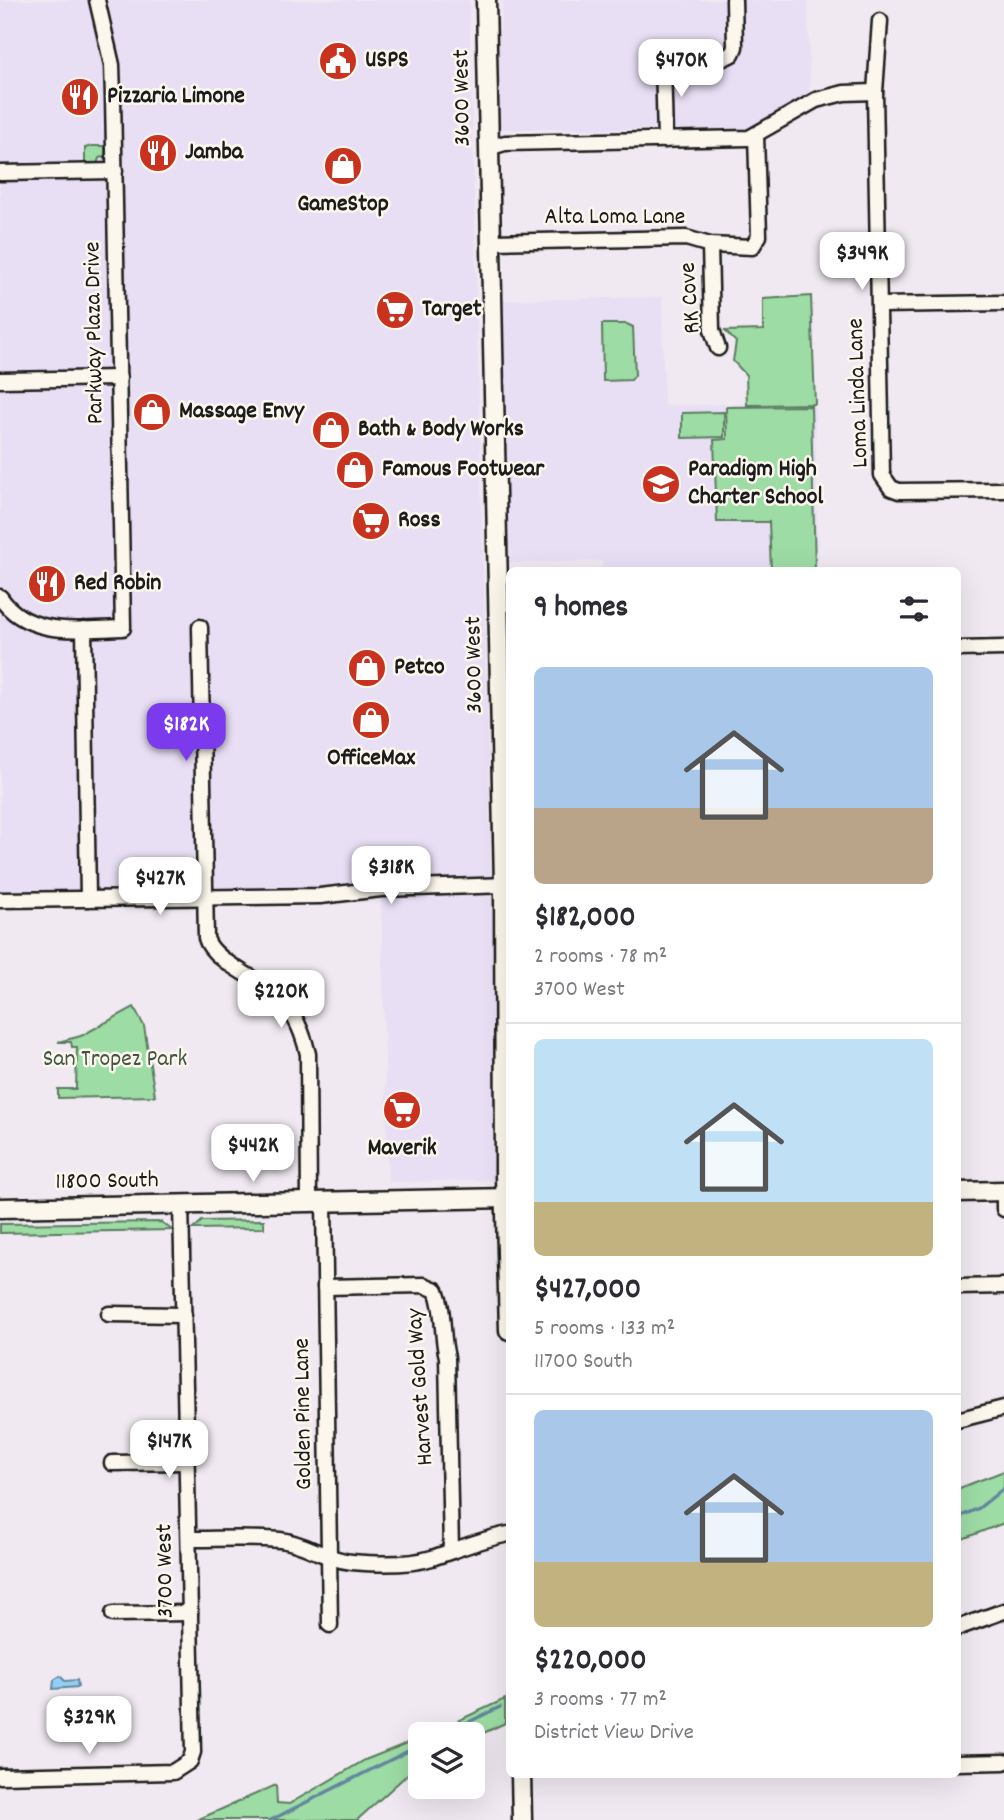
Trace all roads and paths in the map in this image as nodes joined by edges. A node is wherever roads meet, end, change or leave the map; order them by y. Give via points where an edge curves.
1 (97, 0) edge
2 (486, 0) edge
3 (734, 0) edge
4 (880, 21) dead end
5 (875, 92) junction
6 (756, 135) junction
7 (666, 140) junction
8 (488, 148) junction
9 (115, 171) junction
10 (0, 173) edge
11 (490, 242) junction
12 (710, 245) junction
13 (1004, 303) edge
14 (880, 305) junction
15 (718, 348) dead end
16 (118, 378) junction
17 (0, 380) edge
18 (1004, 490) edge
19 (2, 603) edge
20 (200, 626) dead end
21 (83, 629) junction
22 (1004, 648) edge
23 (961, 649) edge
24 (506, 847) edge
25 (506, 885) edge
26 (88, 899) junction
27 (206, 899) junction
28 (0, 900) edge
29 (1004, 1191) edge
30 (961, 1192) edge
31 (506, 1198) edge
32 (317, 1202) junction
33 (181, 1205) junction
34 (0, 1208) edge
35 (1004, 1209) edge
36 (1004, 1286) edge
37 (325, 1287) junction
38 (961, 1287) edge
39 (109, 1314) dead end
40 (184, 1315) junction
41 (1004, 1408) edge
42 (961, 1419) edge
43 (186, 1462) junction
44 (112, 1463) dead end
45 (506, 1535) edge
46 (188, 1539) junction
47 (451, 1550) junction
48 (329, 1558) junction
49 (1004, 1611) edge
50 (190, 1613) junction
51 (113, 1614) dead end
52 (330, 1625) dead end
53 (961, 1627) edge
54 (1004, 1762) edge
55 (961, 1763) edge
56 (0, 1776) edge
57 (521, 1778) edge
58 (522, 1820) edge

1 - 9 street, Parkway Plaza Drive via 112,65
2 - 8 main road, 3600 West
3 - 7 street via 732,54 663,59
4 - 5 street, Loma Linda Lane
5 - 6 street via 816,100
5 - 14 street, Loma Linda Lane
6 - 7 street
6 - 12 street, Alta Loma Lane via 758,240 746,248
7 - 8 street via 505,143
8 - 11 main road, 3600 West
9 - 10 street
9 - 16 street, Parkway Plaza Drive
11 - 12 street, Alta Loma Lane via 686,238
11 - 24 main road, 3600 West
12 - 15 street, RK Cove via 712,330
13 - 14 street
14 - 18 street, Loma Linda Lane via 881,465 886,482 899,491
16 - 17 street
16 - 21 street, Parkway Plaza Drive via 123,628
19 - 21 street, Parkway Plaza Drive via 39,626
20 - 27 street
21 - 26 street
22 - 23 street
25 - 27 street
26 - 27 street
26 - 28 street
27 - 32 street, Golden Pine Lane via 209,946 278,996 304,1039
29 - 30 main road
29 - 35 street
31 - 32 main road, 11800 South
32 - 33 main road, 11800 South
32 - 37 street, Golden Pine Lane
33 - 34 main road, 11800 South
33 - 40 street, 3700 West
36 - 38 street
37 - 47 street, Harvest Gold Way via 424,1285 436,1290 447,1357
37 - 48 street, Golden Pine Lane
39 - 40 street
40 - 43 street, 3700 West
41 - 42 street
43 - 44 street
43 - 46 street, 3700 West
45 - 47 street
46 - 48 street via 281,1540
46 - 50 street, 3700 West
47 - 48 street via 430,1559 352,1562
48 - 52 street, Golden Pine Lane
49 - 53 street
50 - 51 street
50 - 56 street, 3700 West via 193,1752 185,1766 173,1772
54 - 55 street
57 - 58 main road

